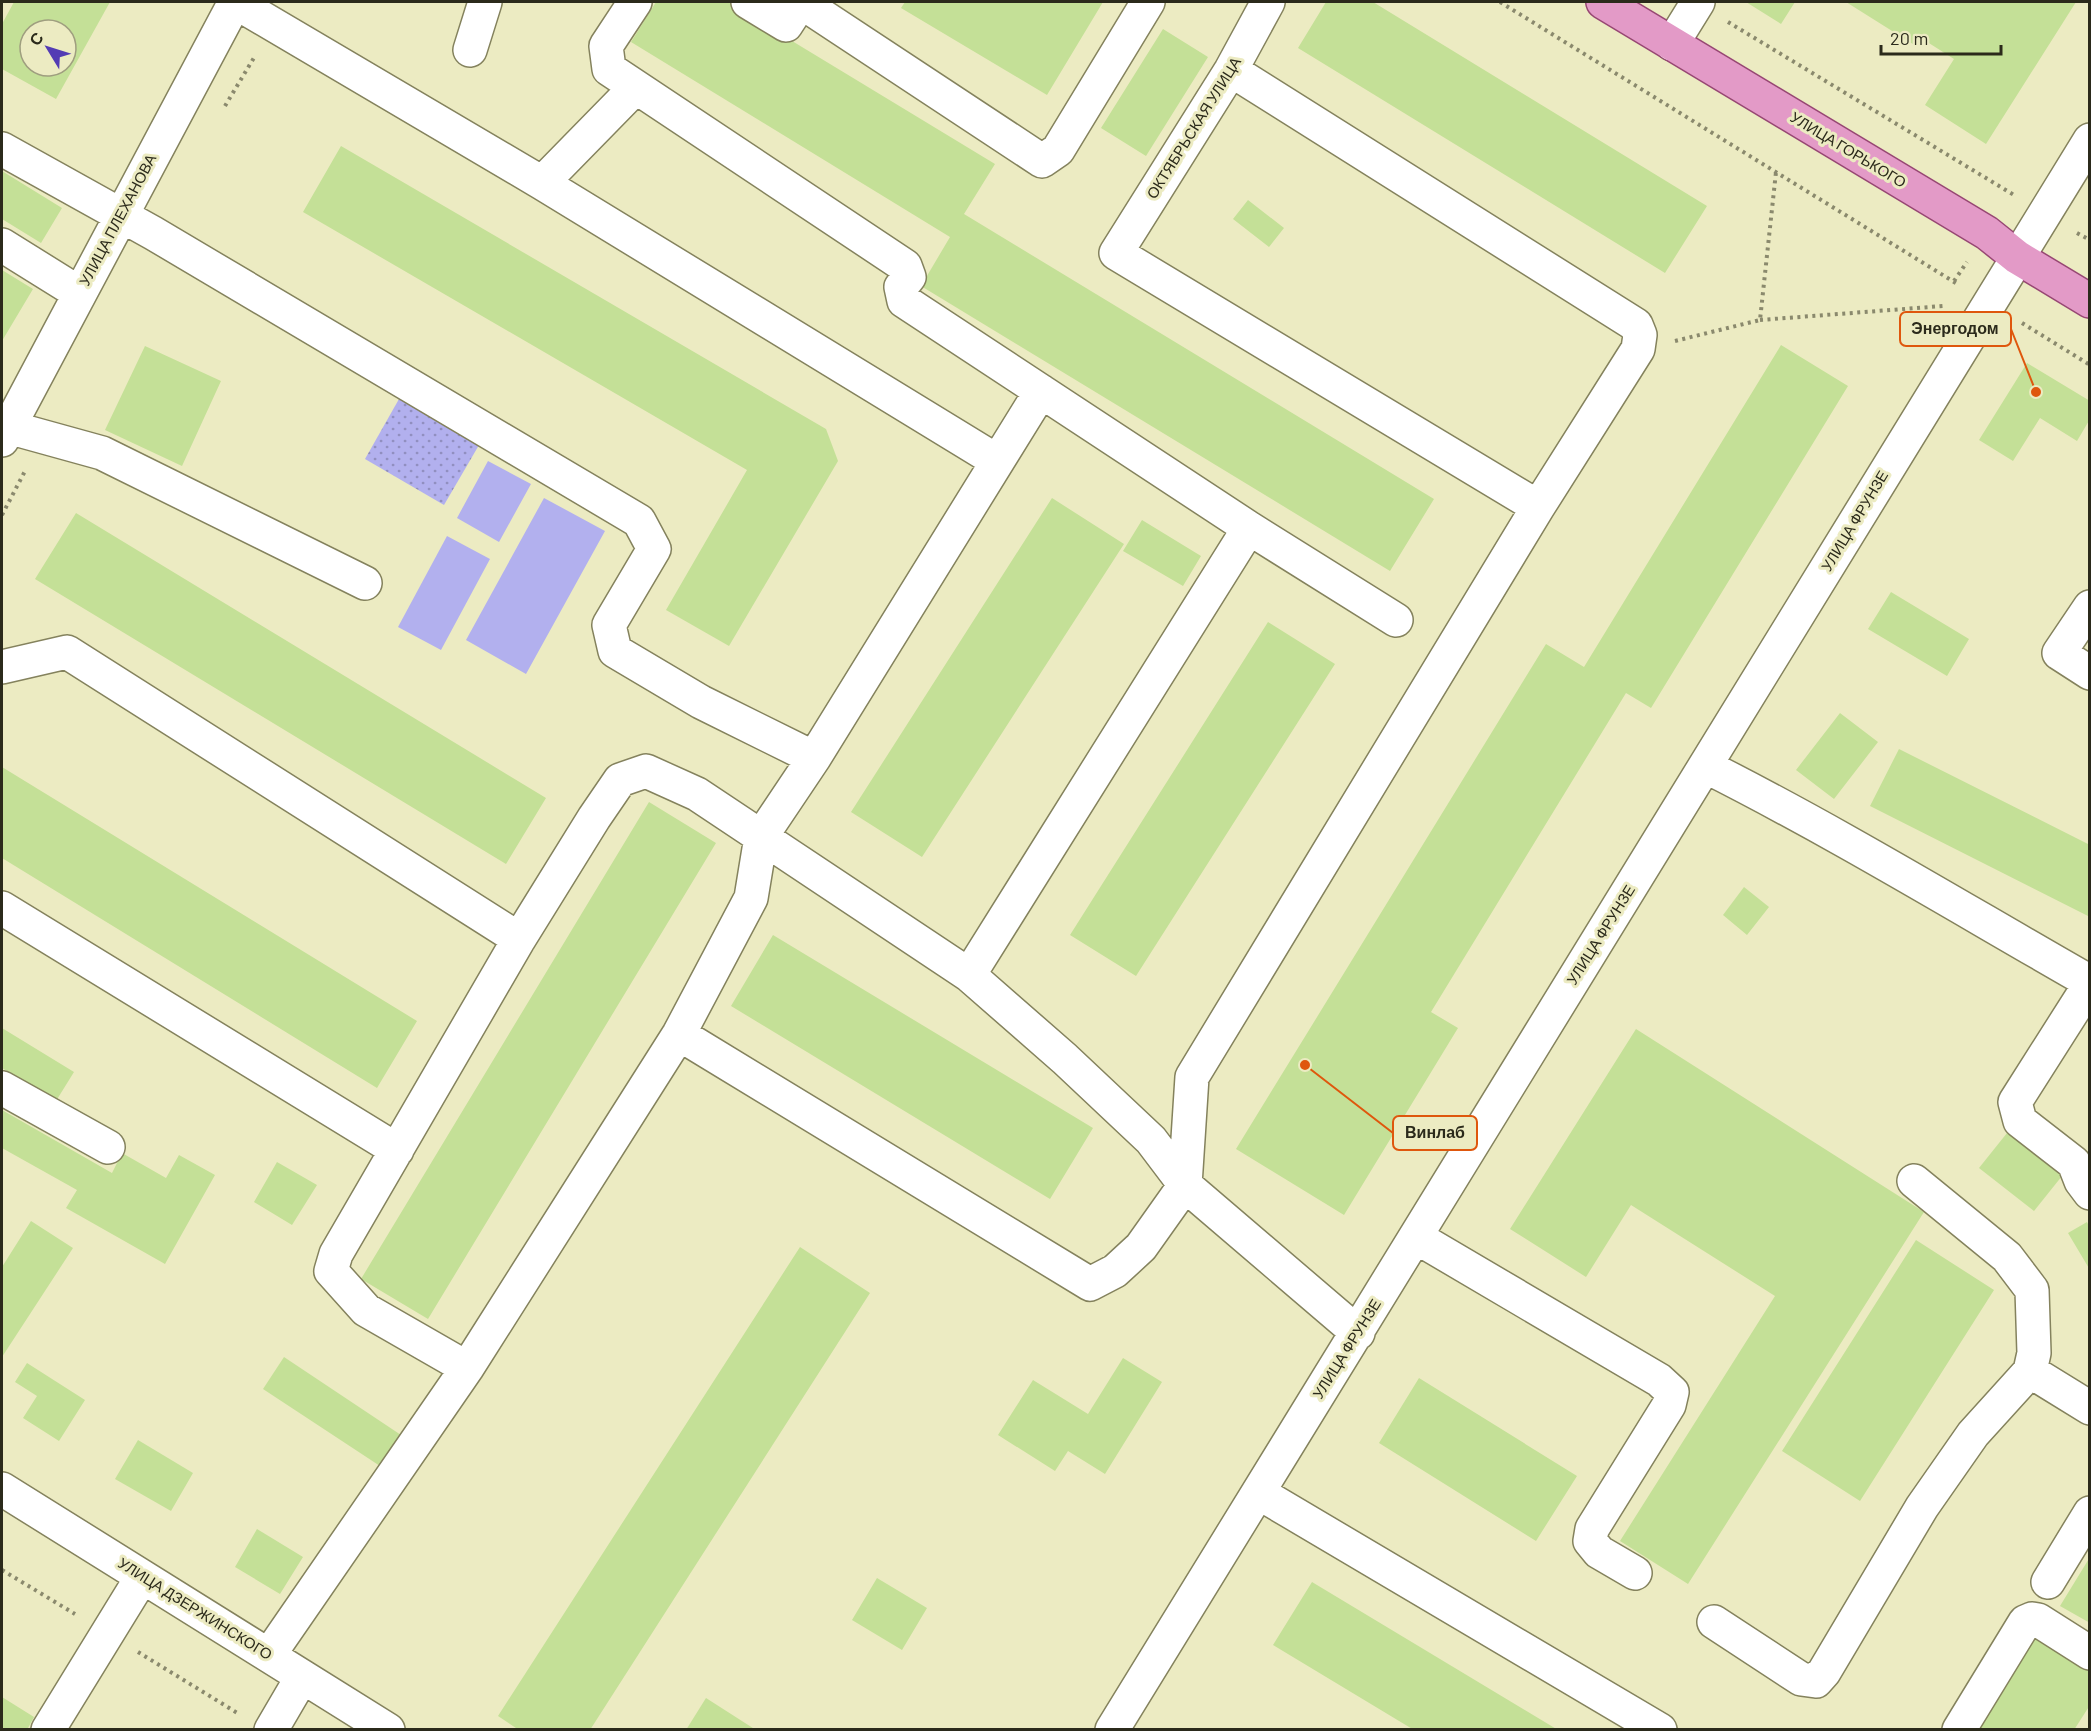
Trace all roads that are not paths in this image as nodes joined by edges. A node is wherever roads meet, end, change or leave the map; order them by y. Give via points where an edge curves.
1 (235, 2) edge
2 (485, 2) edge
3 (635, 2) edge
4 (748, 2) edge
5 (801, 2) edge
6 (1148, 2) edge
7 (1268, 2) edge
8 (1603, 2) edge
9 (1698, 3) edge
10 (1672, 44) junction
11 (471, 50) dead end
12 (1231, 70) junction
13 (636, 87) junction
14 (2090, 140) edge
15 (2, 149) edge
16 (542, 183) junction
17 (120, 216) junction
18 (2, 245) edge
19 (2017, 257) junction
20 (80, 293) junction
21 (2090, 301) edge
22 (1041, 391) junction
23 (5, 434) edge
24 (997, 461) junction
25 (1538, 507) junction
26 (1249, 528) junction
27 (365, 582) dead end
28 (2090, 607) edge
29 (1396, 620) dead end
30 (2, 666) edge
31 (2090, 673) edge
32 (814, 758) junction
33 (1705, 766) junction
34 (761, 837) junction
35 (2, 908) edge
36 (519, 939) junction
37 (969, 975) junction
38 (2090, 983) edge
39 (679, 1034) junction
40 (2, 1088) edge
41 (108, 1147) dead end
42 (397, 1150) junction
43 (1914, 1182) dead end
44 (1185, 1185) junction
45 (2090, 1192) edge
46 (1416, 1238) junction
47 (1358, 1332) junction
48 (467, 1368) junction
49 (2030, 1371) junction
50 (2090, 1408) edge
51 (2, 1488) edge
52 (1259, 1493) junction
53 (2090, 1513) edge
54 (1635, 1573) dead end
55 (142, 1577) junction
56 (2048, 1582) dead end
57 (1714, 1622) dead end
58 (2090, 1653) edge
59 (269, 1655) junction
60 (302, 1677) junction
61 (48, 1730) edge
62 (271, 1730) edge
63 (388, 1730) edge
64 (1112, 1730) edge
65 (1660, 1730) edge
66 (1959, 1730) edge

1 - 16 street
1 - 17 street, УЛИЦА ПЛЕХАНОВА
2 - 11 street
3 - 13 street via 606,46 609,69
4 - 5 street via 786,25
5 - 6 street via 1042,161 1058,150
7 - 12 street, ОКТЯБРЬСКАЯ УЛИЦА
8 - 10 main road, УЛИЦА ГОРЬКОГО
9 - 10 street
10 - 19 main road, УЛИЦА ГОРЬКОГО via 1987,233
12 - 25 street via 1635,325 1640,335 1638,350
12 - 25 street, ОКТЯБРЬСКАЯ УЛИЦА via 1116,253
13 - 16 street
13 - 22 street via 905,266 909,276 901,287 904,301
14 - 19 street, УЛИЦА ФРУНЗЕ
15 - 17 street
16 - 24 street
17 - 20 street, УЛИЦА ПЛЕХАНОВА
17 - 32 street via 639,521 654,549 609,625 615,651 702,702
18 - 20 street
19 - 21 main road, УЛИЦА ГОРЬКОГО
19 - 33 street, УЛИЦА ФРУНЗЕ
20 - 23 street, УЛИЦА ПЛЕХАНОВА
22 - 24 street
22 - 26 street
23 - 27 street via 102,453
24 - 32 street
25 - 44 street via 1192,1077
26 - 29 street
26 - 37 street
28 - 31 street via 2059,653
30 - 36 street via 67,652
32 - 34 street
33 - 38 street via 1854,845
33 - 46 street, УЛИЦА ФРУНЗЕ
34 - 36 street via 697,794 646,771 620,780
34 - 37 street
34 - 39 street via 751,898
35 - 42 street
36 - 42 street
37 - 44 street via 1151,1140
38 - 45 street via 2015,1102 2020,1121 2074,1163
39 - 44 street via 1090,1284 1115,1271 1141,1247
39 - 48 street
40 - 41 street
42 - 48 street via 336,1254 331,1271 366,1310
43 - 49 street via 2007,1257 2032,1290 2034,1353
44 - 47 street
46 - 47 street, УЛИЦА ФРУНЗЕ
46 - 54 street via 1659,1380 1672,1392 1669,1405 1592,1529 1590,1541 1599,1552
47 - 52 street, УЛИЦА ФРУНЗЕ
48 - 59 street
49 - 50 street
49 - 57 street via 1973,1434 1922,1507 1816,1681 1801,1679
51 - 55 street, УЛИЦА ДЗЕРЖИНСКОГО
52 - 64 street, УЛИЦА ФРУНЗЕ
52 - 65 street
53 - 56 street
55 - 59 street, УЛИЦА ДЗЕРЖИНСКОГО
55 - 61 street
58 - 66 street via 2038,1620 2025,1622
59 - 60 street, УЛИЦА ДЗЕРЖИНСКОГО
60 - 62 street
60 - 63 street, УЛИЦА ДЗЕРЖИНСКОГО

